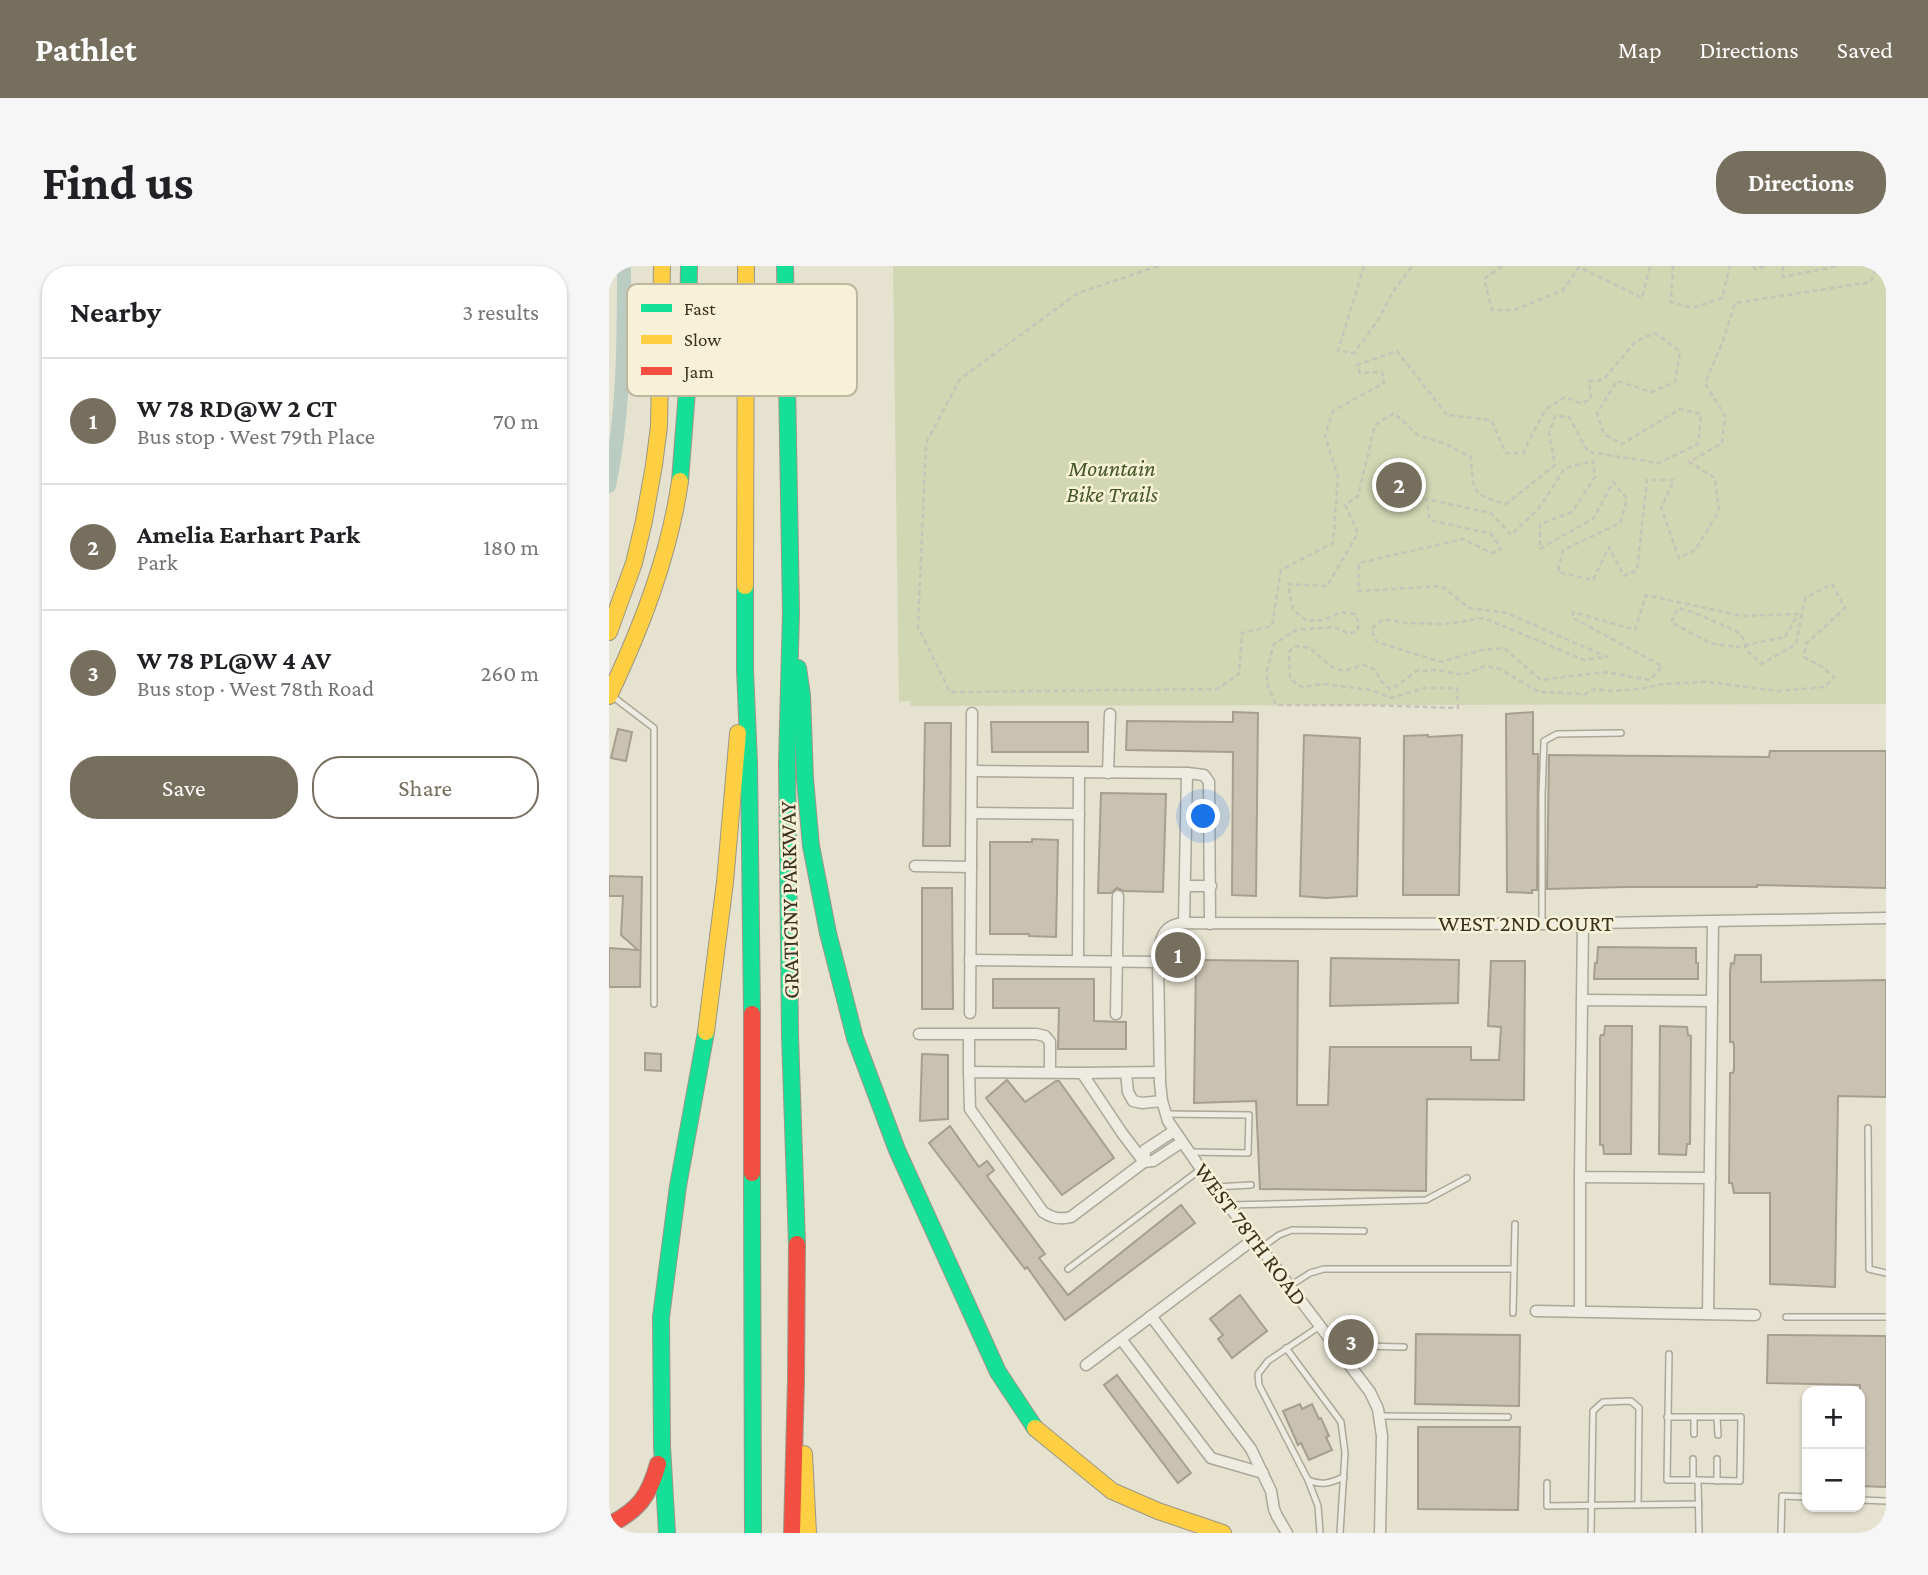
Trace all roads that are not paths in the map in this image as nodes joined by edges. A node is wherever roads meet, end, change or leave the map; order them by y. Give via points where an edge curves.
1 (661, 266) edge
2 (689, 266) edge
3 (746, 266) edge
4 (785, 266) edge
5 (661, 284) edge
6 (689, 284) edge
7 (746, 284) edge
8 (785, 284) edge
9 (659, 396) edge
10 (687, 396) edge
11 (746, 396) edge
12 (787, 396) edge
13 (790, 612) junction
14 (609, 632) edge
15 (745, 669) junction
16 (609, 695) edge
17 (972, 713) dead end
18 (1110, 714) dead end
19 (1621, 733) dead end
20 (972, 771) junction
21 (1079, 772) junction
22 (1108, 772) junction
23 (1187, 772) junction
24 (972, 813) junction
25 (1079, 814) junction
26 (915, 866) dead end
27 (971, 867) junction
28 (1185, 886) junction
29 (1211, 886) junction
30 (1118, 896) dead end
31 (1886, 918) edge
32 (1583, 922) junction
33 (1713, 922) junction
34 (1184, 923) junction
35 (1210, 924) junction
36 (1542, 924) junction
37 (1167, 929) joint
38 (970, 960) junction
39 (1078, 960) junction
40 (1118, 960) junction
41 (1158, 962) junction
42 (1582, 1000) junction
43 (1712, 1001) junction
44 (654, 1004) dead end
45 (970, 1013) dead end
46 (1117, 1014) dead end
47 (919, 1034) dead end
48 (968, 1034) junction
49 (969, 1072) junction
50 (1050, 1072) junction
51 (1160, 1072) junction
52 (1081, 1073) junction
53 (1126, 1073) junction
54 (1162, 1101) junction
55 (1165, 1114) junction
56 (1868, 1128) dead end
57 (1173, 1130) junction
58 (1182, 1142) junction
59 (1189, 1152) junction
60 (1144, 1161) junction
61 (1201, 1169) junction
62 (1580, 1177) junction
63 (1467, 1178) dead end
64 (1710, 1178) junction
65 (1251, 1185) dead end
66 (1215, 1187) junction
67 (1229, 1205) junction
68 (1515, 1224) dead end
69 (1364, 1231) dead end
70 (1258, 1243) junction
71 (1068, 1269) dead end
72 (1514, 1269) junction
73 (1886, 1272) edge
74 (1290, 1286) junction
75 (1536, 1311) dead end
76 (1580, 1311) junction
77 (1513, 1313) dead end
78 (1708, 1314) junction
79 (1755, 1315) dead end
80 (1151, 1316) junction
81 (1786, 1317) dead end
82 (1886, 1317) edge
83 (1320, 1326) junction
84 (1121, 1339) junction
85 (1404, 1347) dead end
86 (1286, 1349) junction
87 (1339, 1350) junction
88 (1669, 1354) dead end
89 (1086, 1365) dead end
90 (1380, 1416) junction
91 (1508, 1417) dead end
92 (1667, 1417) junction
93 (1694, 1417) junction
94 (1717, 1417) junction
95 (1694, 1434) dead end
96 (1717, 1435) dead end
97 (662, 1446) junction
98 (1693, 1459) dead end
99 (1717, 1459) dead end
100 (1263, 1473) junction
101 (1344, 1477) junction
102 (1308, 1480) junction
103 (1696, 1480) junction
104 (1717, 1480) junction
105 (1547, 1483) dead end
106 (1802, 1497) edge
107 (1865, 1500) edge
108 (1886, 1501) edge
109 (1699, 1504) junction
110 (1591, 1505) junction
111 (1638, 1505) junction
112 (800, 1510) junction
113 (609, 1525) edge
114 (667, 1533) edge
115 (754, 1533) edge
116 (792, 1533) edge
117 (808, 1533) edge
118 (1223, 1533) edge
119 (1287, 1533) edge
120 (1320, 1533) edge
121 (1341, 1533) edge
122 (1380, 1533) edge
123 (1591, 1533) edge
124 (1699, 1533) edge
125 (1781, 1533) edge

1 - 5 main road
2 - 6 main road
3 - 7 main road, GRATIGNY PARKWAY
4 - 8 main road, GRATIGNY PARKWAY
9 - 14 main road via 644,521
10 - 16 main road via 674,515 659,573
11 - 15 main road, GRATIGNY PARKWAY
12 - 13 main road, GRATIGNY PARKWAY
13 - 112 main road, GRATIGNY PARKWAY via 790,1035
13 - 118 main road via 802,695 811,846 856,1038 897,1150 998,1372 1032,1424 1112,1491
15 - 97 main road via 710,1011 678,1186 661,1317
15 - 115 main road, GRATIGNY PARKWAY via 752,947
16 - 44 lane via 654,728
17 - 20 street
18 - 22 street
19 - 36 lane via 1557,734 1544,741
20 - 21 street
20 - 24 street
21 - 22 street
21 - 25 street
22 - 23 street
23 - 28 street
23 - 29 street via 1204,775 1209,782
24 - 25 street
24 - 27 street
25 - 39 street
26 - 27 street
27 - 38 street
28 - 29 street
28 - 34 street
29 - 35 street
30 - 40 street
31 - 33 street, WEST 2ND COURT
32 - 33 street, WEST 2ND COURT
32 - 36 street, WEST 2ND COURT
32 - 42 street
33 - 43 street
34 - 35 street, WEST 2ND COURT
34 - 37 street, WEST 2ND COURT
35 - 36 street, WEST 2ND COURT
37 - 41 street, WEST 78TH ROAD
38 - 39 street
38 - 45 street
39 - 40 street
40 - 41 street
40 - 46 street
41 - 51 street, WEST 78TH ROAD
42 - 43 street
42 - 62 street
43 - 64 street
47 - 48 street
48 - 49 street
48 - 50 street via 1045,1036 1050,1042
49 - 50 street
49 - 60 street via 970,1109 1051,1217 1071,1217
50 - 52 street
51 - 53 street
51 - 54 street, WEST 78TH ROAD
52 - 53 street
52 - 60 street
53 - 54 street via 1133,1101
54 - 55 street, WEST 78TH ROAD
55 - 57 street, WEST 78TH ROAD
55 - 59 lane via 1249,1115 1248,1153
56 - 73 lane via 1869,1269
57 - 58 street, WEST 78TH ROAD
57 - 60 street via 1145,1150
58 - 59 street, WEST 78TH ROAD
58 - 60 street via 1153,1161
59 - 61 street, WEST 78TH ROAD
61 - 66 street, WEST 78TH ROAD
61 - 71 lane
62 - 64 street
62 - 76 street
63 - 67 lane via 1426,1200
64 - 78 street
65 - 66 lane
66 - 67 street, WEST 78TH ROAD
67 - 70 street, WEST 78TH ROAD
68 - 72 lane
69 - 70 lane via 1292,1230
70 - 74 street, WEST 78TH ROAD
70 - 80 street
72 - 74 lane via 1324,1269
72 - 77 lane
74 - 83 street, WEST 78TH ROAD
75 - 76 street
76 - 78 street
78 - 79 street
80 - 84 street
80 - 100 street via 1235,1426
81 - 82 lane
83 - 86 lane
83 - 87 street, WEST 78TH ROAD
84 - 89 street
84 - 100 street via 1211,1458
85 - 87 lane
86 - 101 lane via 1341,1422
86 - 102 lane via 1258,1374 1259,1385
87 - 90 street, WEST 78TH ROAD via 1370,1392
88 - 92 lane
90 - 91 lane
90 - 122 street, WEST 78TH ROAD
92 - 93 lane
92 - 103 lane via 1667,1480
93 - 94 lane
93 - 95 lane
94 - 96 lane
94 - 104 lane via 1741,1417 1740,1481
97 - 113 main road via 653,1484 639,1508
97 - 114 main road
98 - 103 lane
99 - 104 lane
100 - 119 street
101 - 102 lane via 1319,1485
101 - 121 lane
102 - 120 lane via 1318,1506
103 - 104 lane
103 - 109 lane
105 - 110 lane via 1547,1506
106 - 125 lane via 1782,1496
107 - 108 lane
109 - 111 lane
109 - 124 lane
110 - 111 lane
110 - 111 lane via 1593,1410 1603,1402 1631,1402 1639,1408
110 - 123 lane
112 - 116 main road, GRATIGNY PARKWAY
112 - 117 main road

